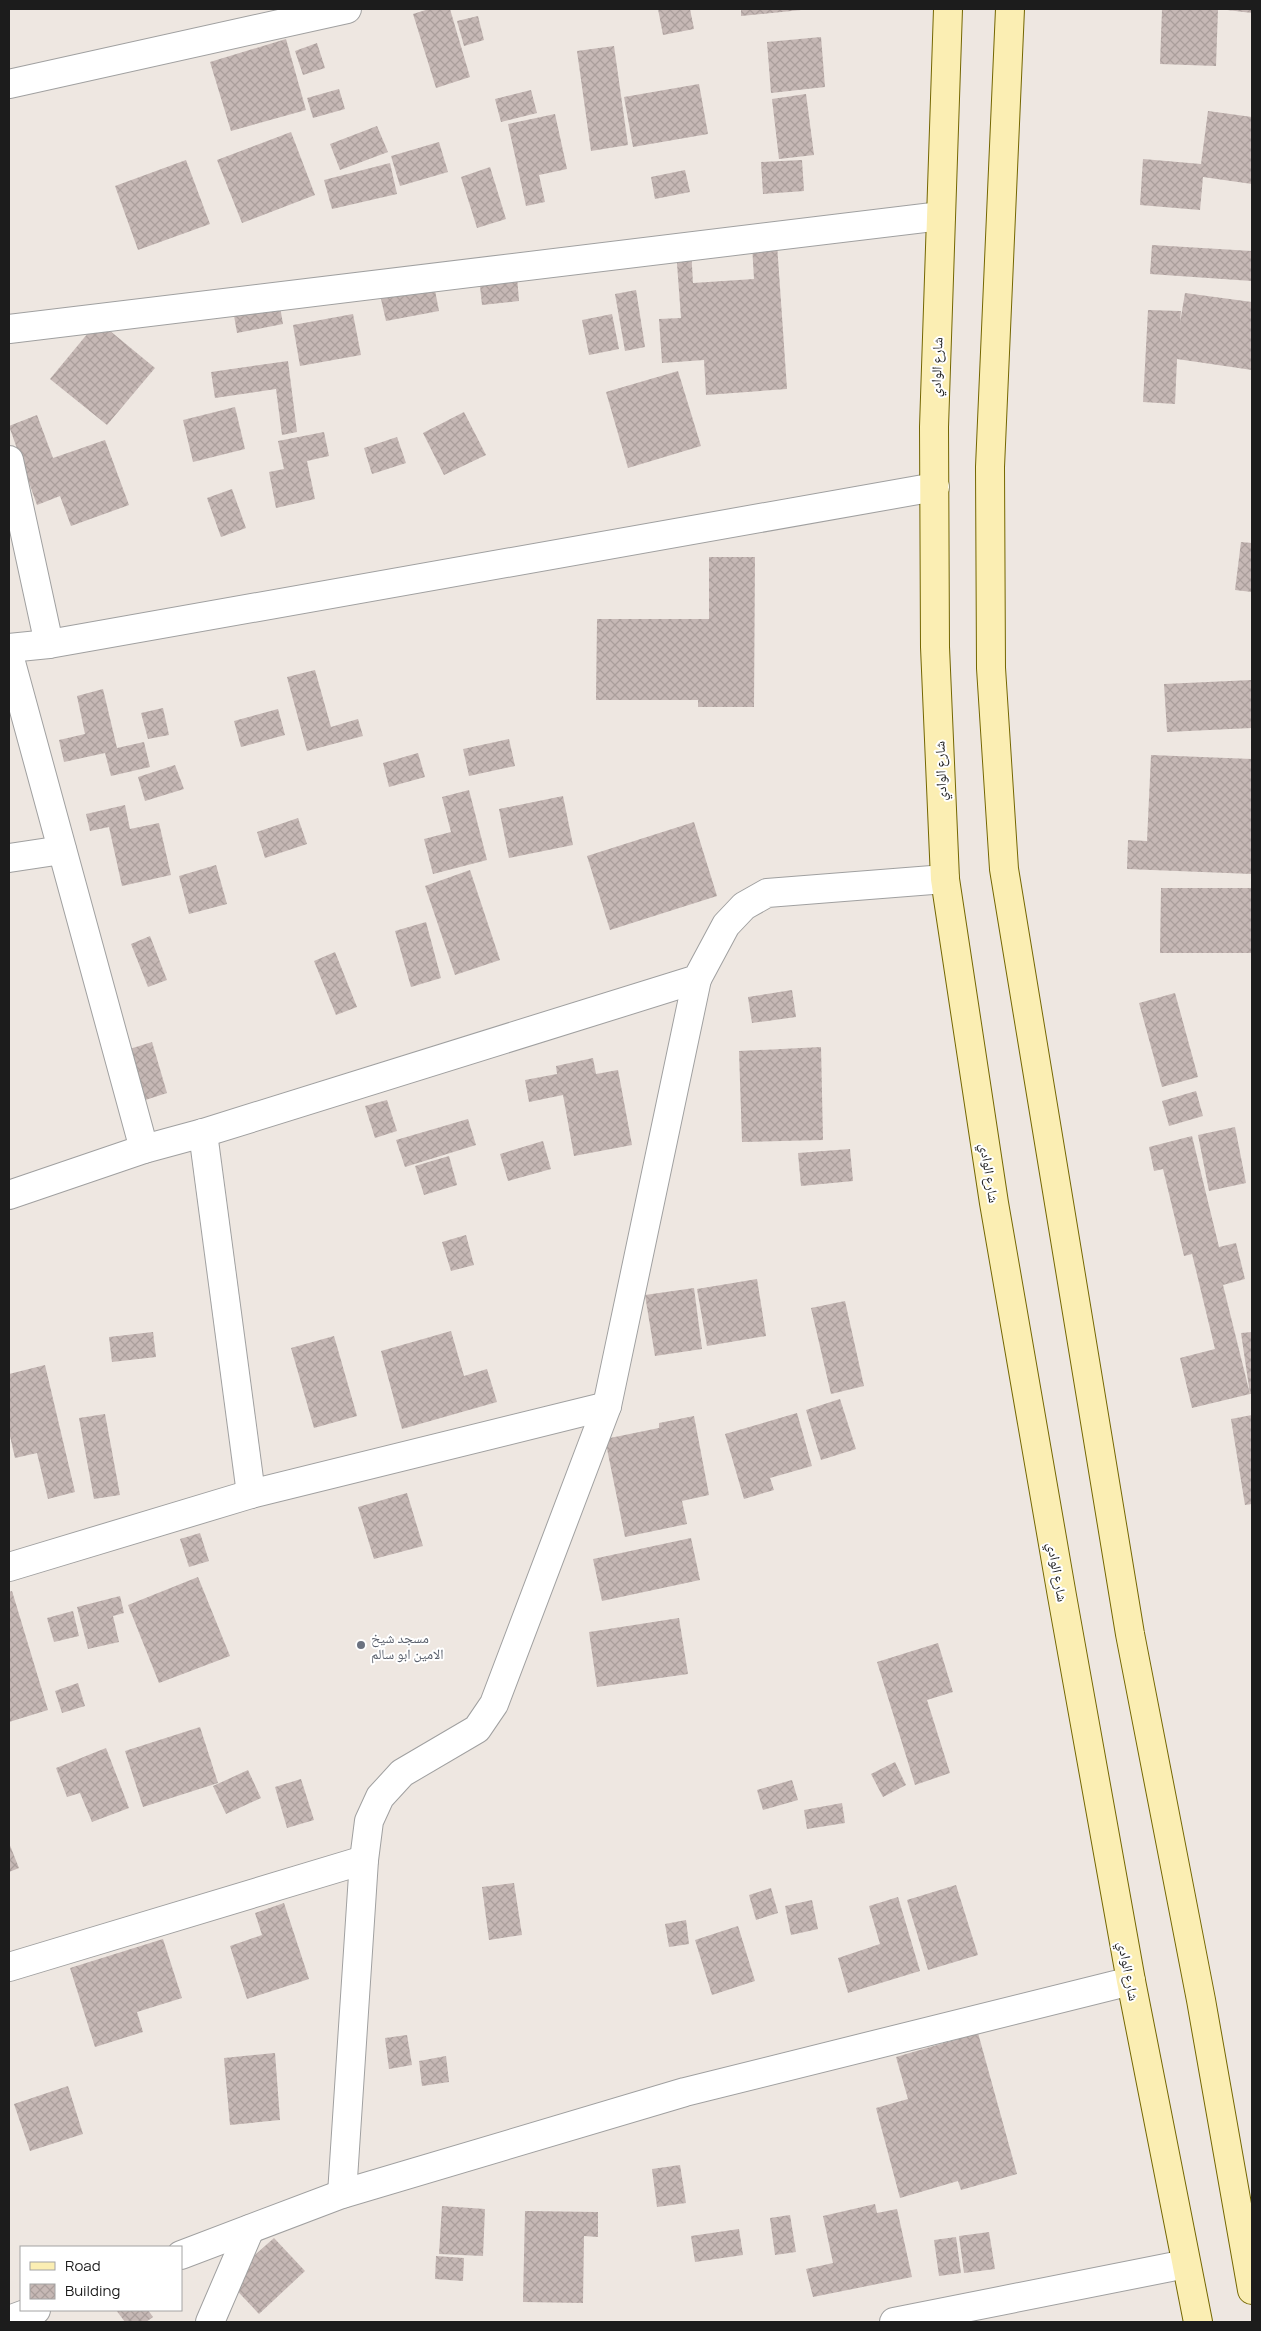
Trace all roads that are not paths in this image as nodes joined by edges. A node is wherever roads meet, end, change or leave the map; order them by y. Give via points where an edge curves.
1 (347, 9) edge
2 (948, 9) edge
3 (1010, 9) edge
4 (9, 84) edge
5 (941, 216) junction
6 (9, 329) edge
7 (9, 460) edge
8 (935, 487) junction
9 (49, 644) junction
10 (9, 648) edge
11 (9, 655) edge
12 (62, 850) junction
13 (9, 858) edge
14 (945, 879) junction
15 (697, 979) junction
16 (203, 1133) junction
17 (144, 1148) junction
18 (9, 1195) edge
19 (607, 1406) junction
20 (250, 1494) junction
21 (9, 1567) edge
22 (364, 1860) junction
23 (9, 1967) edge
24 (1131, 1981) junction
25 (342, 2194) junction
26 (250, 2229) junction
27 (182, 2255) edge
28 (1186, 2264) junction
29 (1252, 2290) edge
30 (33, 2311) edge
31 (9, 2320) edge
32 (210, 2322) edge
33 (894, 2322) edge
34 (1198, 2322) edge

1 - 4 street
2 - 5 main road, شارع الوادي
3 - 29 main road via 990,467 991,668 1004,869 1130,1634 1201,2000
5 - 6 street
5 - 8 main road, شارع الوادي
7 - 9 street
8 - 9 street
8 - 14 main road, شارع الوادي via 935,647
9 - 10 street
11 - 12 street
12 - 13 street
12 - 17 street
14 - 15 street via 767,893 744,906 726,925
14 - 24 main road, شارع الوادي via 994,1203
15 - 16 street
15 - 19 street
16 - 17 street
16 - 20 street
17 - 18 street
19 - 20 street
19 - 22 street via 494,1704 477,1729 402,1773 380,1797 369,1821
20 - 21 street
22 - 23 street
22 - 25 street
24 - 25 street via 686,2092
24 - 28 main road, شارع الوادي
25 - 26 street
26 - 27 street
26 - 32 street
28 - 33 street
28 - 34 main road, شارع الوادي
30 - 31 street

